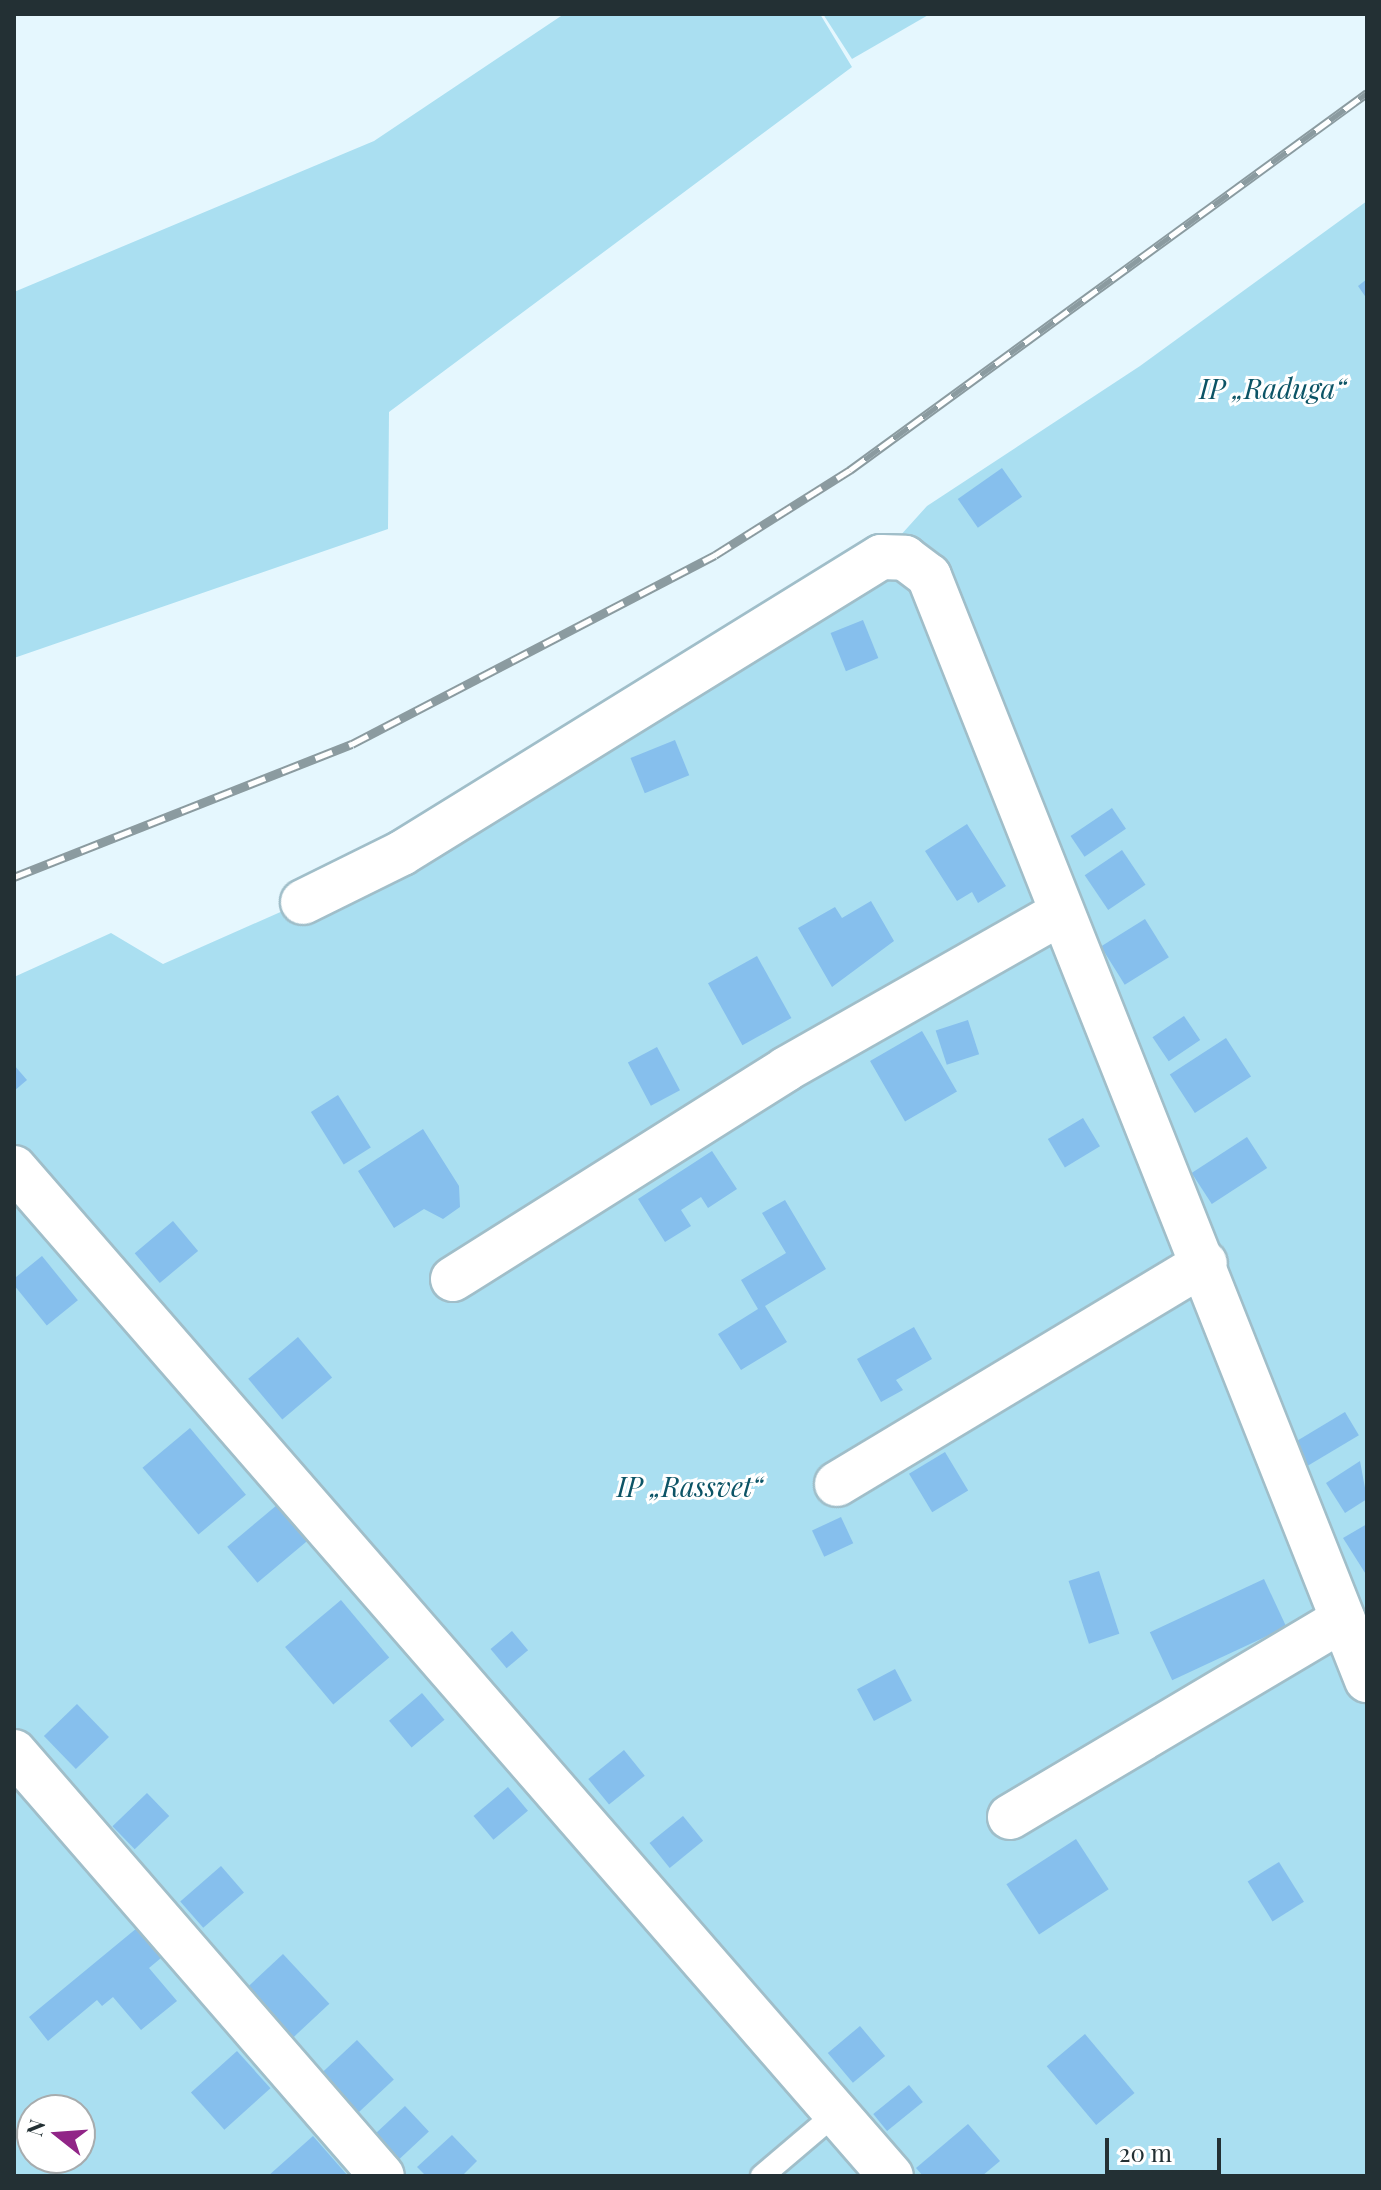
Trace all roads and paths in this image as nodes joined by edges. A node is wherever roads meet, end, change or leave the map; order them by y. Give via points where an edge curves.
1 (303, 902) dead end
2 (1057, 915) junction
3 (14, 1168) edge
4 (1205, 1263) junction
5 (453, 1279) dead end
6 (837, 1484) dead end
7 (1343, 1619) junction
8 (1367, 1680) edge
9 (14, 1752) edge
10 (1010, 1817) dead end
11 (836, 2113) junction
12 (382, 2176) edge
13 (762, 2176) edge
14 (891, 2176) edge

1 - 2 street via 402,853 881,557 905,558 929,576 1051,878
2 - 4 street
2 - 5 street via 786,1069
3 - 11 street
4 - 6 street
4 - 7 street
7 - 8 street
7 - 10 street
9 - 12 street
11 - 13 lane
11 - 14 street

